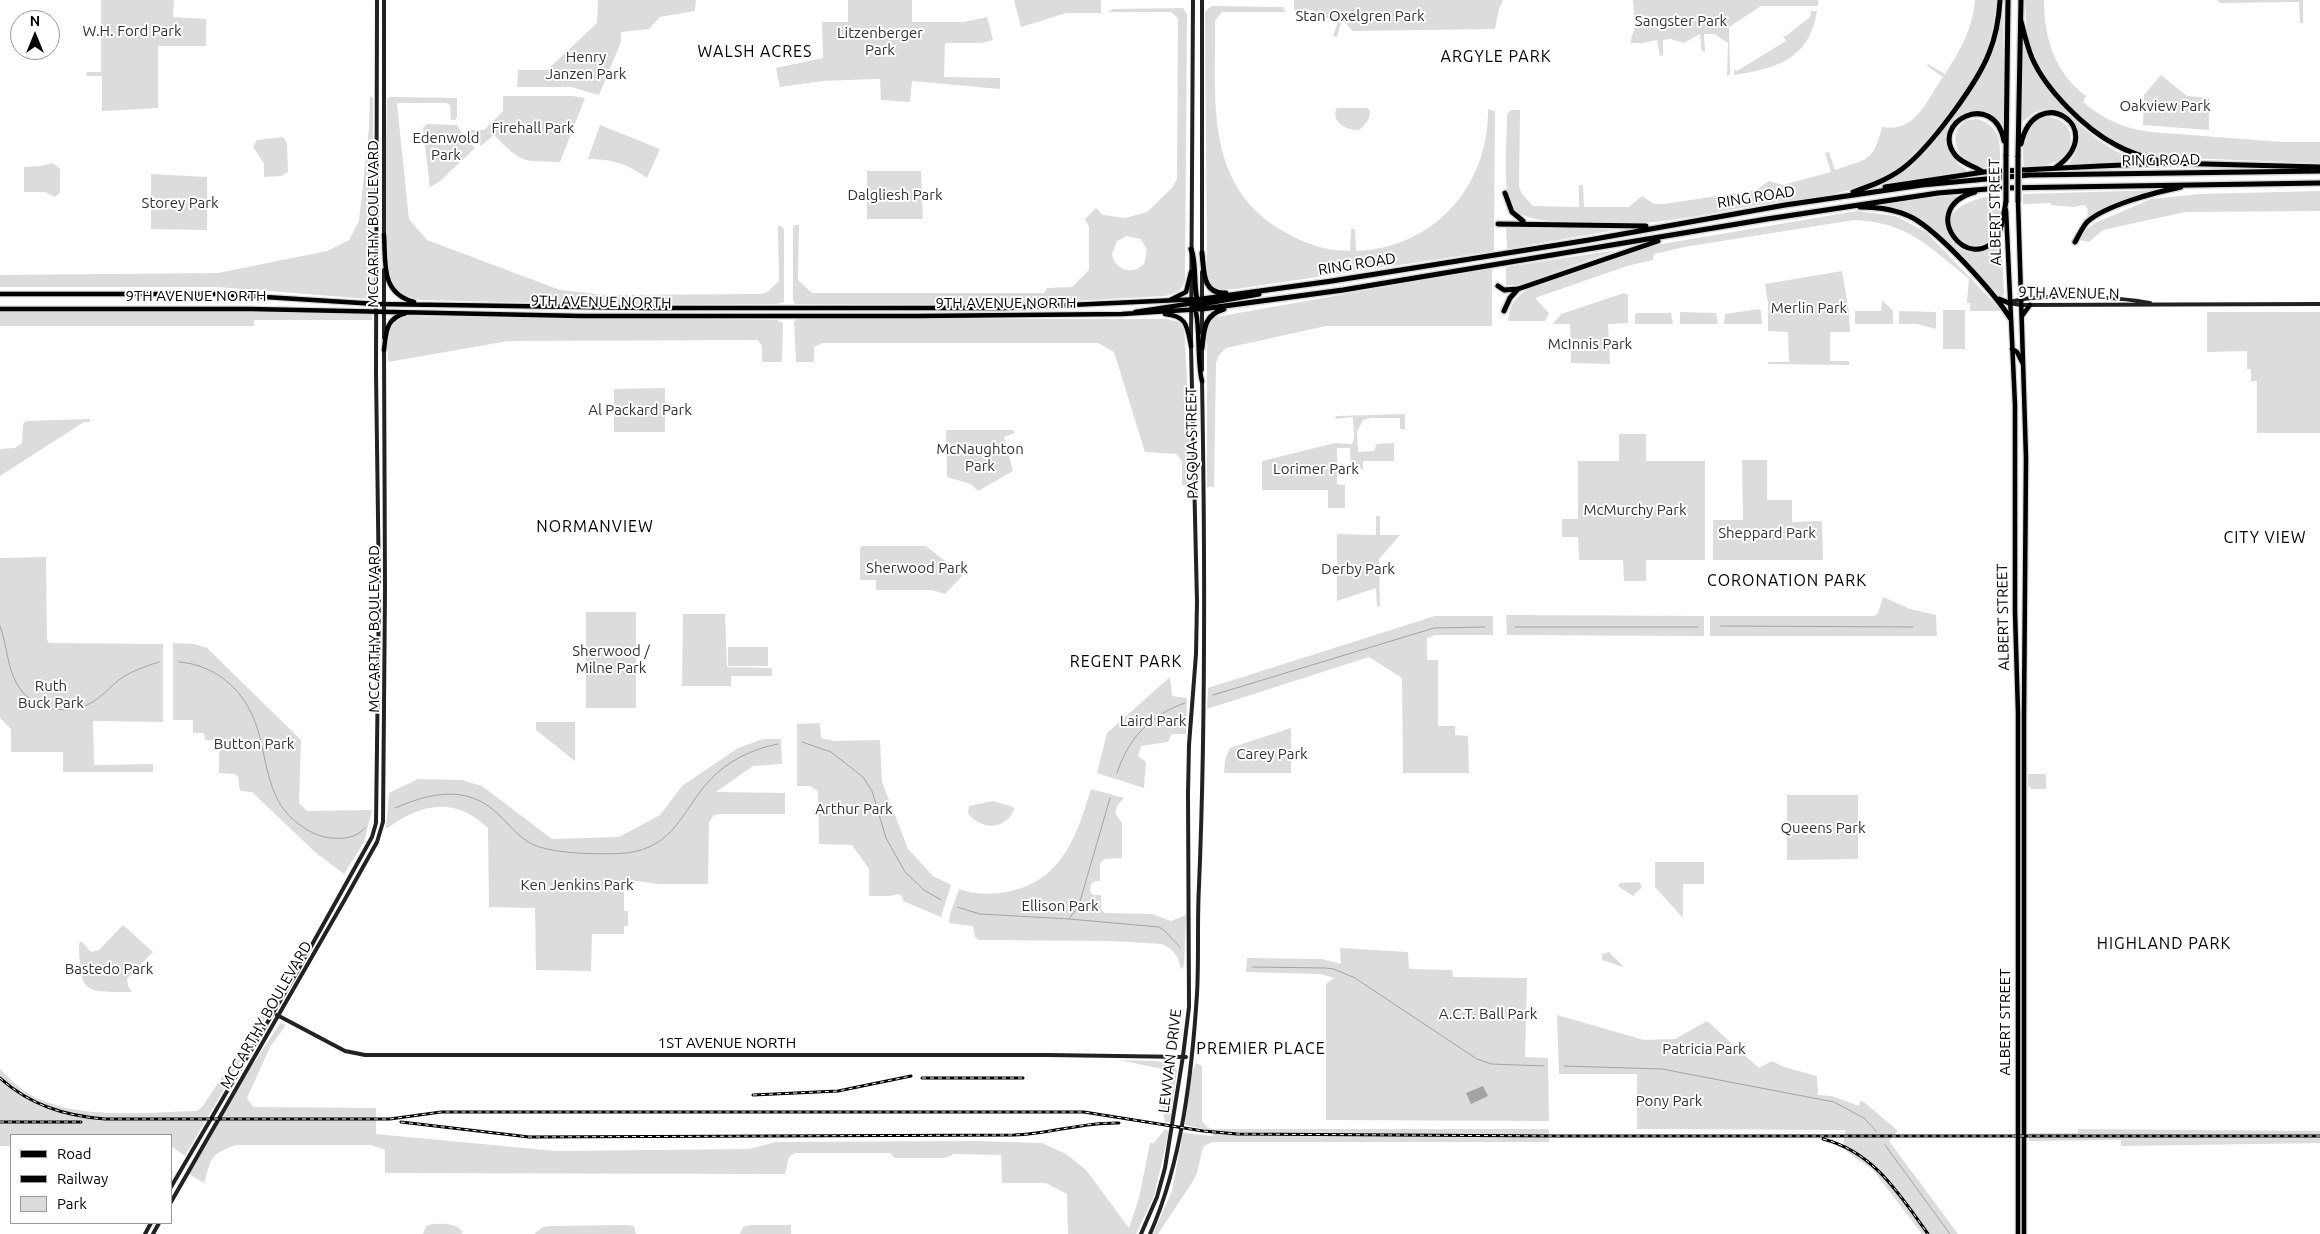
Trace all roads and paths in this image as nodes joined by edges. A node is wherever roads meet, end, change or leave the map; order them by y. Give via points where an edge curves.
1 (377, 0) edge
2 (384, 0) edge
3 (1193, 0) edge
4 (1202, 0) edge
5 (2000, 0) edge
6 (2008, 0) edge
7 (2021, 0) edge
8 (2021, 21) junction
9 (2006, 156) junction
10 (2018, 157) junction
11 (2168, 163) junction
12 (2054, 168) junction
13 (2320, 169) edge
14 (1984, 172) junction
15 (2320, 182) edge
16 (2190, 185) junction
17 (2000, 188) junction
18 (1505, 193) dead end
19 (1843, 196) junction
20 (2006, 201) junction
21 (2018, 201) joint
22 (1850, 206) junction
23 (1526, 222) junction
24 (1498, 224) dead end
25 (1661, 225) junction
26 (384, 234) junction
27 (1678, 235) junction
28 (2075, 242) dead end
29 (1191, 249) junction
30 (1202, 253) junction
31 (1191, 272) junction
32 (1498, 286) dead end
33 (1518, 289) junction
34 (1269, 291) junction
35 (0, 294) edge
36 (1997, 297) junction
37 (1162, 302) junction
38 (2021, 302) junction
39 (2009, 303) junction
40 (377, 304) junction
41 (384, 304) junction
42 (420, 304) junction
43 (2154, 304) junction
44 (2320, 304) edge
45 (1196, 305) junction
46 (2030, 305) junction
47 (1236, 306) junction
48 (0, 309) edge
49 (377, 310) junction
50 (384, 310) junction
51 (414, 311) junction
52 (1504, 311) dead end
53 (1151, 313) junction
54 (1122, 314) junction
55 (2021, 317) junction
56 (2010, 318) junction
57 (1191, 346) junction
58 (1202, 348) junction
59 (2012, 349) junction
60 (384, 350) junction
61 (376, 364) junction
62 (2024, 365) junction
63 (384, 374) junction
64 (1202, 381) junction
65 (1188, 885) joint
66 (1199, 885) joint
67 (273, 1013) junction
68 (278, 1016) junction
69 (1184, 1056) junction
70 (1191, 1057) junction
71 (172, 1185) edge
72 (172, 1200) edge
73 (1140, 1234) edge
74 (1150, 1234) edge
75 (2018, 1234) edge
76 (2024, 1234) edge

1 - 40 main road, MCCARTHY BOULEVARD
2 - 26 main road, MCCARTHY BOULEVARD
3 - 29 main road, PASQUA STREET
4 - 30 main road, PASQUA STREET
5 - 19 highway via 1989,53 1965,94 1931,140 1901,170
6 - 9 highway, ALBERT STREET
7 - 8 highway, ALBERT STREET
8 - 10 highway, ALBERT STREET
8 - 11 highway via 2037,68 2072,111 2114,144
9 - 14 highway via 2003,135 1992,118 1976,113 1961,118 1951,131 1953,152 1965,163
9 - 20 highway, ALBERT STREET, bridge
10 - 12 highway via 2028,124 2047,112 2059,113 2074,128 2076,143 2065,161
10 - 21 highway, ALBERT STREET, bridge
11 - 12 highway
11 - 13 highway
12 - 14 highway
13 - 19 highway, RING ROAD via 2029,175
14 - 19 highway via 1910,182
15 - 16 highway, RING ROAD
16 - 17 highway, RING ROAD
16 - 28 highway via 2150,194 2095,217 2082,228
17 - 20 highway via 1972,193 1958,200 1949,214 1952,237 1963,247 1985,247 2000,230
17 - 22 highway, RING ROAD
18 - 23 highway via 1512,212
19 - 25 highway, RING ROAD
20 - 39 main road, ALBERT STREET
21 - 38 main road, ALBERT STREET
22 - 27 highway, RING ROAD
22 - 36 highway via 1894,210 1921,223
23 - 24 highway
23 - 25 highway
25 - 34 highway, RING ROAD
26 - 41 main road, MCCARTHY BOULEVARD
26 - 42 main road via 387,277 391,287 403,299
27 - 33 highway
27 - 47 highway, RING ROAD
29 - 31 main road, PASQUA STREET
29 - 45 highway via 1196,266
30 - 34 highway via 1204,276 1213,292
30 - 45 main road, PASQUA STREET
31 - 37 main road via 1186,292
31 - 45 main road, PASQUA STREET
32 - 33 highway via 1504,290
33 - 52 highway
34 - 45 highway, RING ROAD
35 - 40 main road, 9TH AVENUE NORTH via 217,294
36 - 39 highway
36 - 56 highway
37 - 42 main road, 9TH AVENUE NORTH via 1004,308
37 - 45 main road, 9TH AVENUE NORTH
38 - 39 main road, 9TH AVENUE N
38 - 43 main road, 9TH AVENUE N via 2099,299
38 - 46 main road, 9TH AVENUE N
38 - 55 main road, ALBERT STREET
39 - 56 main road, ALBERT STREET
40 - 41 main road, 9TH AVENUE NORTH
40 - 49 main road, MCCARTHY BOULEVARD
41 - 42 main road, 9TH AVENUE NORTH
41 - 50 main road, MCCARTHY BOULEVARD
43 - 44 main road, 9TH AVENUE N
43 - 46 main road, 9TH AVENUE N
45 - 47 highway, RING ROAD
45 - 53 main road, 9TH AVENUE NORTH
45 - 54 main road
45 - 57 main road, PASQUA STREET
45 - 58 main road, PASQUA STREET
45 - 64 main road
46 - 55 main road
47 - 58 highway via 1210,316 1205,325
48 - 49 main road, 9TH AVENUE NORTH
49 - 50 main road, 9TH AVENUE NORTH
49 - 61 main road, MCCARTHY BOULEVARD
50 - 51 main road, 9TH AVENUE NORTH
50 - 60 main road, MCCARTHY BOULEVARD
51 - 54 main road, 9TH AVENUE NORTH via 581,316
51 - 60 main road via 391,320 386,329
53 - 54 main road, 9TH AVENUE NORTH
53 - 57 main road via 1180,318 1187,328
55 - 62 main road, ALBERT STREET
56 - 59 main road, ALBERT STREET
57 - 65 main road, PASQUA STREET via 1197,602 1189,745
58 - 64 main road, PASQUA STREET
59 - 62 main road
59 - 75 main road, ALBERT STREET via 2018,714
60 - 63 main road, MCCARTHY BOULEVARD
61 - 63 main road
61 - 67 main road, MCCARTHY BOULEVARD via 379,609 376,823 372,836
62 - 76 main road, ALBERT STREET
63 - 68 main road, MCCARTHY BOULEVARD via 383,822 377,842
64 - 66 main road, PASQUA STREET via 1204,781
65 - 69 main road, LEWVAN DRIVE via 1189,998
66 - 70 main road, LEWVAN DRIVE via 1197,992
67 - 68 main road, 1ST AVENUE NORTH
67 - 71 main road, MCCARTHY BOULEVARD
68 - 69 main road, 1ST AVENUE NORTH via 345,1051 365,1055
68 - 72 main road, MCCARTHY BOULEVARD
69 - 70 main road, 1ST AVENUE NORTH
69 - 73 main road, LEWVAN DRIVE via 1166,1168 1157,1198
70 - 74 main road, LEWVAN DRIVE via 1174,1164 1165,1198

